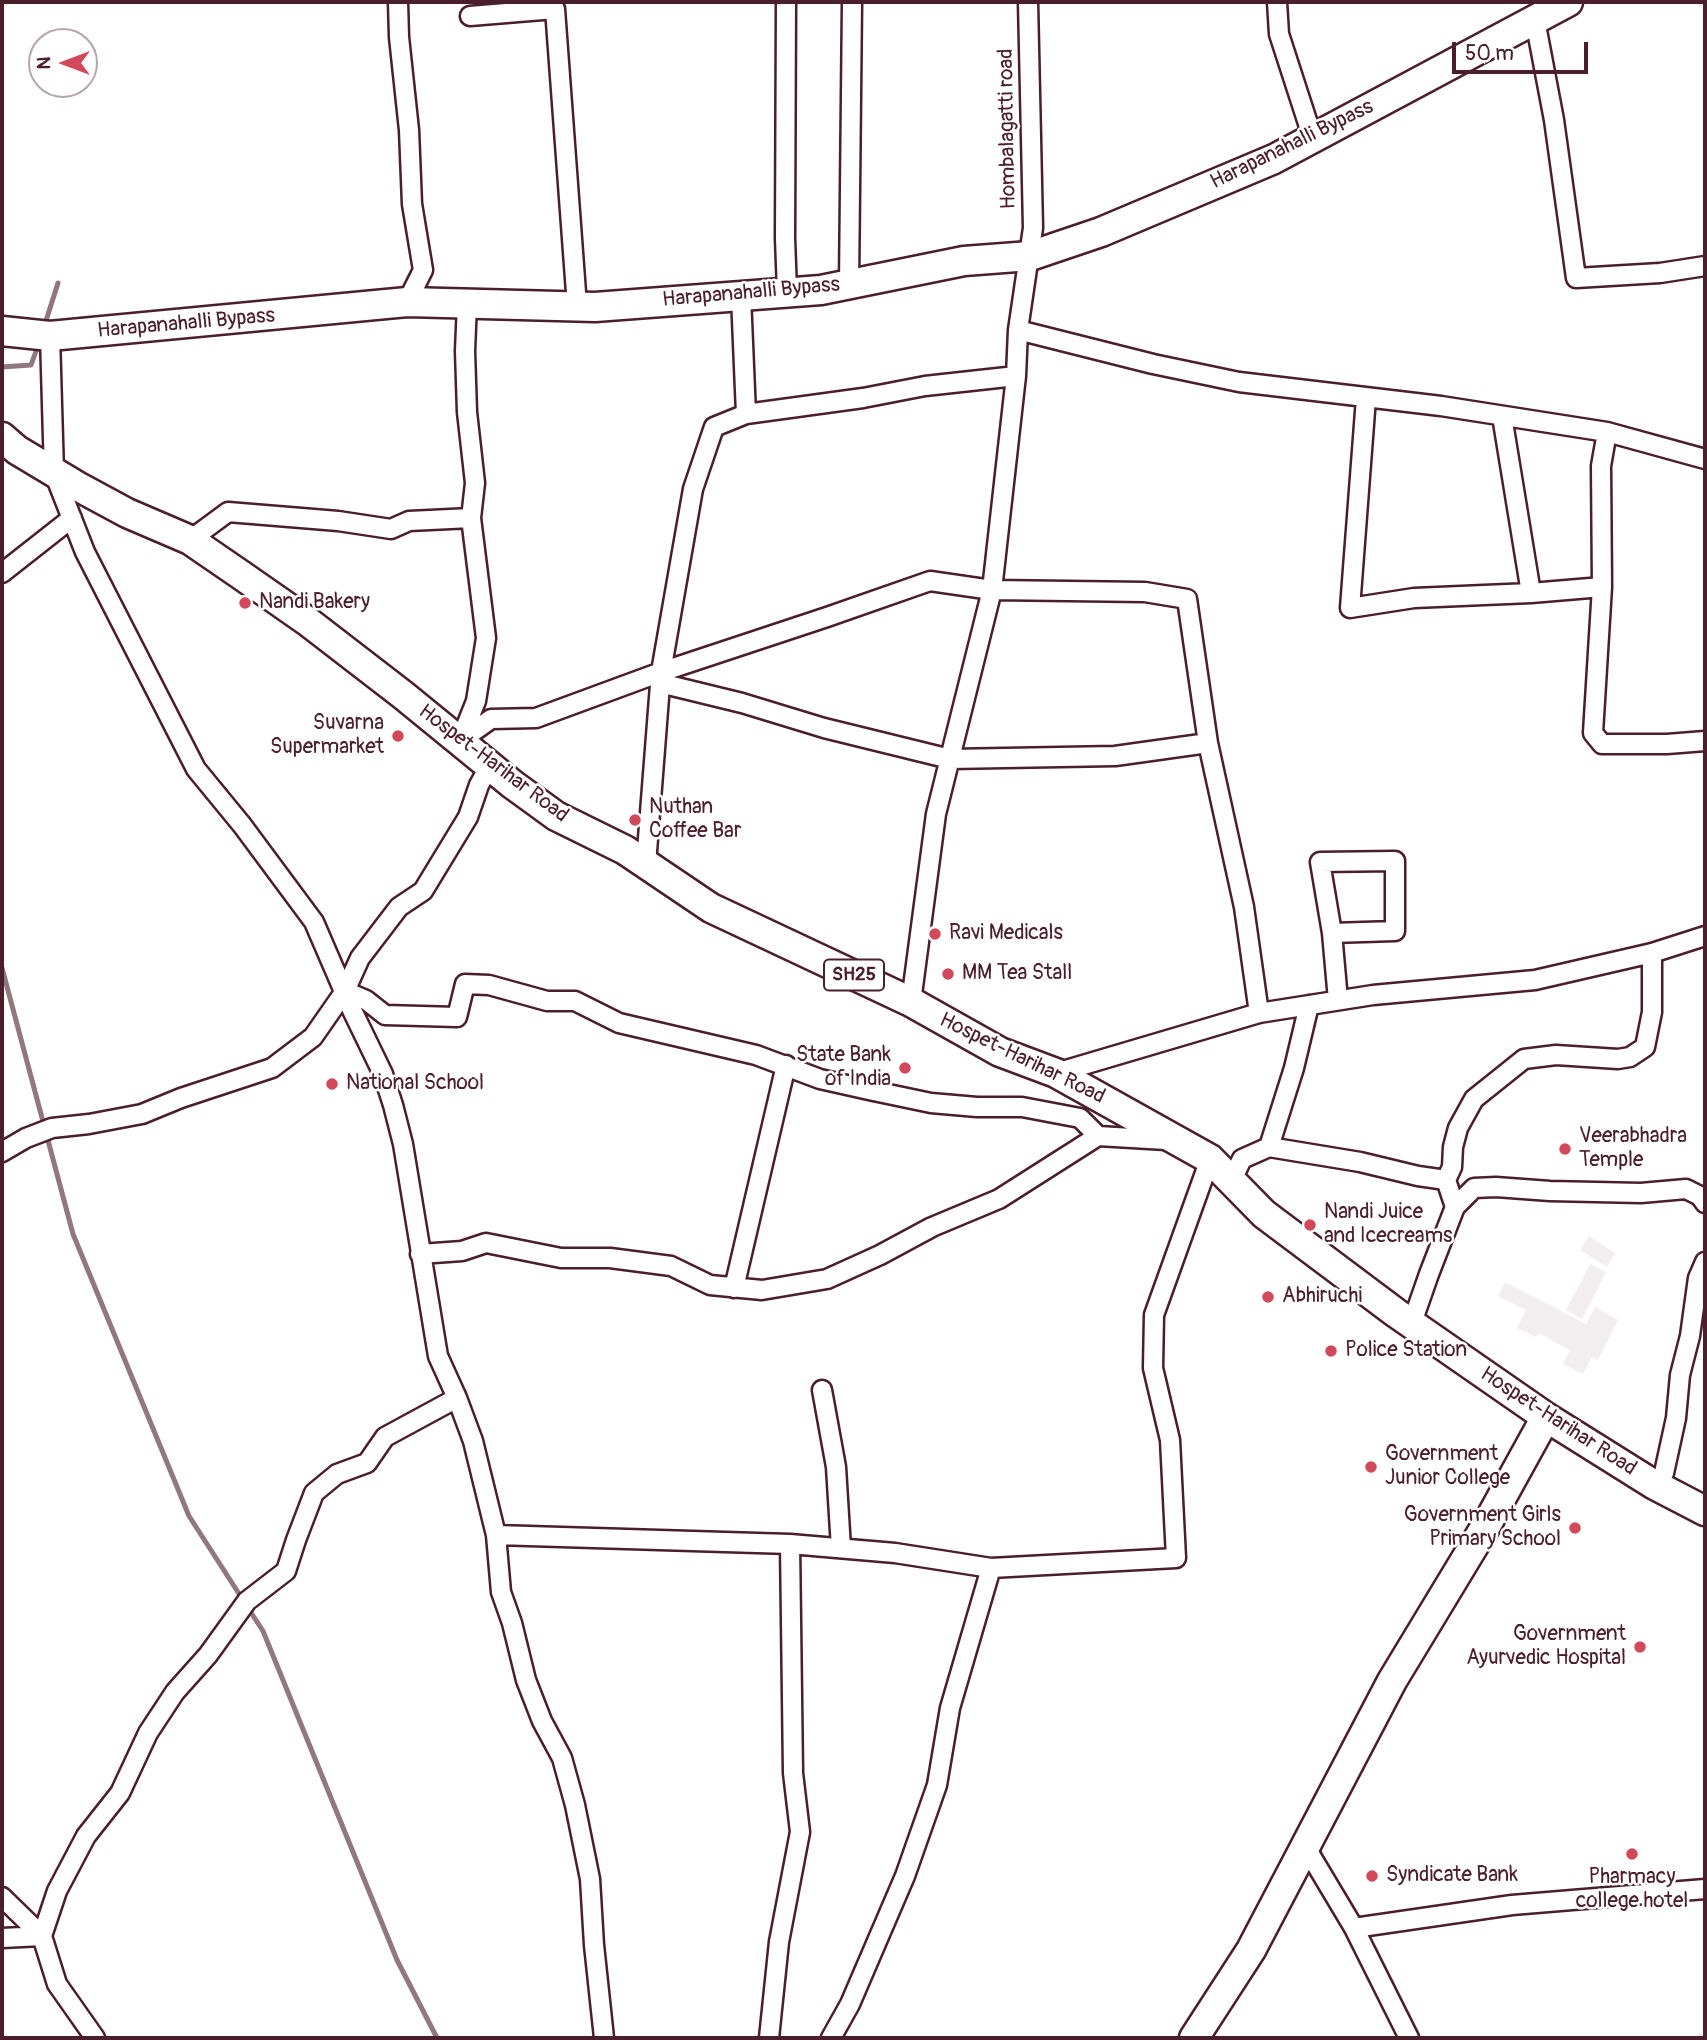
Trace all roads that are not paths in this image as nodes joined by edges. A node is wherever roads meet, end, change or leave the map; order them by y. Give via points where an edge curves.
1 (398, 2) edge
2 (786, 2) edge
3 (852, 2) edge
4 (1028, 2) edge
5 (1276, 2) edge
6 (1568, 2) edge
7 (471, 16) dead end
8 (1535, 20) junction
9 (1313, 139) junction
10 (1030, 256) junction
11 (1705, 266) edge
12 (849, 284) junction
13 (787, 292) junction
14 (741, 296) junction
15 (407, 302) junction
16 (467, 303) junction
17 (577, 306) junction
18 (1018, 330) junction
19 (2, 331) edge
20 (50, 337) junction
21 (1016, 376) junction
22 (1366, 398) junction
23 (746, 414) junction
24 (1502, 416) junction
25 (1607, 432) junction
26 (2, 437) edge
27 (1705, 459) edge
28 (54, 473) junction
29 (72, 518) junction
30 (471, 518) junction
31 (190, 540) junction
32 (2, 573) edge
33 (1602, 587) junction
34 (992, 590) junction
35 (1531, 593) junction
36 (661, 677) junction
37 (460, 741) junction
38 (1705, 741) edge
39 (1208, 743) junction
40 (950, 760) junction
41 (490, 765) junction
42 (646, 864) junction
43 (1332, 933) junction
44 (1705, 936) edge
45 (1653, 953) junction
46 (345, 991) junction
47 (1338, 1000) junction
48 (911, 1002) junction
49 (1309, 1005) junction
50 (1259, 1013) junction
51 (786, 1065) junction
52 (1056, 1073) junction
53 (1098, 1136) junction
54 (1176, 1140) junction
55 (1269, 1147) junction
56 (2, 1152) edge
57 (1210, 1159) junction
58 (1446, 1180) junction
59 (1231, 1182) junction
60 (1705, 1203) edge
61 (1455, 1207) junction
62 (420, 1254) junction
63 (1705, 1262) edge
64 (734, 1287) junction
65 (1413, 1325) junction
66 (822, 1390) dead end
67 (457, 1398) junction
68 (1546, 1417) junction
69 (1653, 1484) junction
70 (1705, 1511) edge
71 (496, 1535) junction
72 (790, 1544) junction
73 (841, 1548) junction
74 (991, 1567) junction
75 (1305, 1846) junction
76 (1705, 1889) edge
77 (2, 1897) edge
78 (1354, 1928) junction
79 (42, 1937) junction
80 (2, 1938) edge
81 (95, 2038) edge
82 (604, 2038) edge
83 (769, 2038) edge
84 (831, 2038) edge
85 (1194, 2038) edge
86 (1409, 2038) edge

1 - 15 street via 412,204 422,270
2 - 13 street
3 - 12 street
4 - 10 street, Hombalagatti road
5 - 9 street via 1279,34
6 - 8 main road, Harapanahalli Bypass
7 - 17 street via 555,9
8 - 9 main road, Harapanahalli Bypass
8 - 11 street via 1576,278
9 - 10 main road, Harapanahalli Bypass via 1101,232
10 - 12 main road, Harapanahalli Bypass via 964,261
10 - 18 street, Hombalagatti road
12 - 13 main road, Harapanahalli Bypass
13 - 14 main road, Harapanahalli Bypass
14 - 17 main road, Harapanahalli Bypass
14 - 23 street
15 - 16 main road, Harapanahalli Bypass
15 - 20 main road, Harapanahalli Bypass
16 - 17 main road, Harapanahalli Bypass
16 - 30 street via 467,412 475,483
18 - 21 street, Hombalagatti road
18 - 22 street via 1239,382
19 - 20 main road, Harapanahalli Bypass
20 - 28 street
21 - 23 street
21 - 34 street, Hombalagatti road
22 - 24 street
22 - 35 street via 1350,608 1414,598
23 - 36 street via 714,427 693,489
24 - 25 street
24 - 35 street
25 - 27 street
25 - 33 street via 1601,466
26 - 28 main road, Hospet-Harihar Road / SH25
28 - 29 street
28 - 31 main road, Hospet-Harihar Road / SH25 via 127,513
29 - 32 street
29 - 46 street via 196,769 314,922
30 - 31 street via 409,521 391,529 228,512
30 - 37 street via 486,638 476,701
31 - 37 main road, Hospet-Harihar Road / SH25 via 307,621
33 - 35 street
33 - 38 street via 1593,733 1602,744
34 - 36 street via 930,581
34 - 39 street via 1145,592 1187,599
34 - 40 street, Hombalagatti road
36 - 37 street via 536,718 491,719
36 - 40 street via 824,728
36 - 42 street
37 - 41 main road, Hospet-Harihar Road / SH25
39 - 40 street via 1115,756
39 - 50 street via 1244,906
40 - 48 street, Hombalagatti road via 936,814
41 - 42 main road, Hospet-Harihar Road / SH25 via 556,816
41 - 46 street via 468,817 423,891 399,907 360,958
42 - 48 main road, Hospet-Harihar Road / SH25 via 711,908
43 - 43 street via 1320,862 1395,861 1395,932
43 - 47 street
44 - 45 street
45 - 47 street via 1535,980
45 - 58 street via 1652,1012 1645,1046 1618,1059 1556,1055 1524,1059 1474,1099 1458,1128
46 - 51 street via 385,1014 457,1017 465,984 489,985 547,1001 575,1001 619,1023
46 - 56 street via 313,1037 272,1068 142,1114 52,1128
46 - 62 street via 393,1105
47 - 49 street
48 - 52 main road, Hospet-Harihar Road / SH25 via 1000,1052
49 - 50 street
49 - 55 street
50 - 52 street
51 - 53 street via 820,1079 932,1103 1022,1107 1080,1118
51 - 64 street
52 - 54 main road, Hospet-Harihar Road / SH25
53 - 54 street
53 - 64 street via 999,1199 827,1279 762,1290
54 - 57 main road, Hospet-Harihar Road / SH25
55 - 58 street
55 - 59 street via 1242,1159
57 - 59 main road, Hospet-Harihar Road / SH25
57 - 74 street via 1153,1315 1153,1368 1170,1440 1176,1558
58 - 61 street
59 - 65 main road, Hospet-Harihar Road / SH25 via 1264,1214
60 - 61 street via 1686,1189 1641,1193 1496,1186 1474,1188
61 - 65 street
62 - 64 street via 486,1244 561,1258 610,1258 671,1266 710,1285
62 - 67 street via 438,1356
63 - 69 street via 1698,1278 1664,1473
65 - 68 main road, Hospet-Harihar Road / SH25
66 - 73 street via 835,1467
67 - 71 street via 473,1441
67 - 79 street via 385,1437 367,1463 337,1474 314,1493 286,1571 247,1601 175,1692 148,1733 120,1793 86,1836 57,1891
68 - 69 main road, Hospet-Harihar Road / SH25
68 - 75 main road via 1488,1524 1392,1681
69 - 70 main road, Hospet-Harihar Road / SH25
71 - 72 street
71 - 82 street via 501,1592 526,1680 562,1758 575,1805 590,1879
72 - 73 street
72 - 83 street via 793,1773 800,1832 779,1942
73 - 74 street
74 - 84 street via 950,1708 937,1785 905,1876
75 - 78 street
75 - 85 main road via 1251,1950
76 - 78 street via 1512,1905
77 - 79 street
78 - 86 street
79 - 80 street
79 - 81 street via 57,1984

